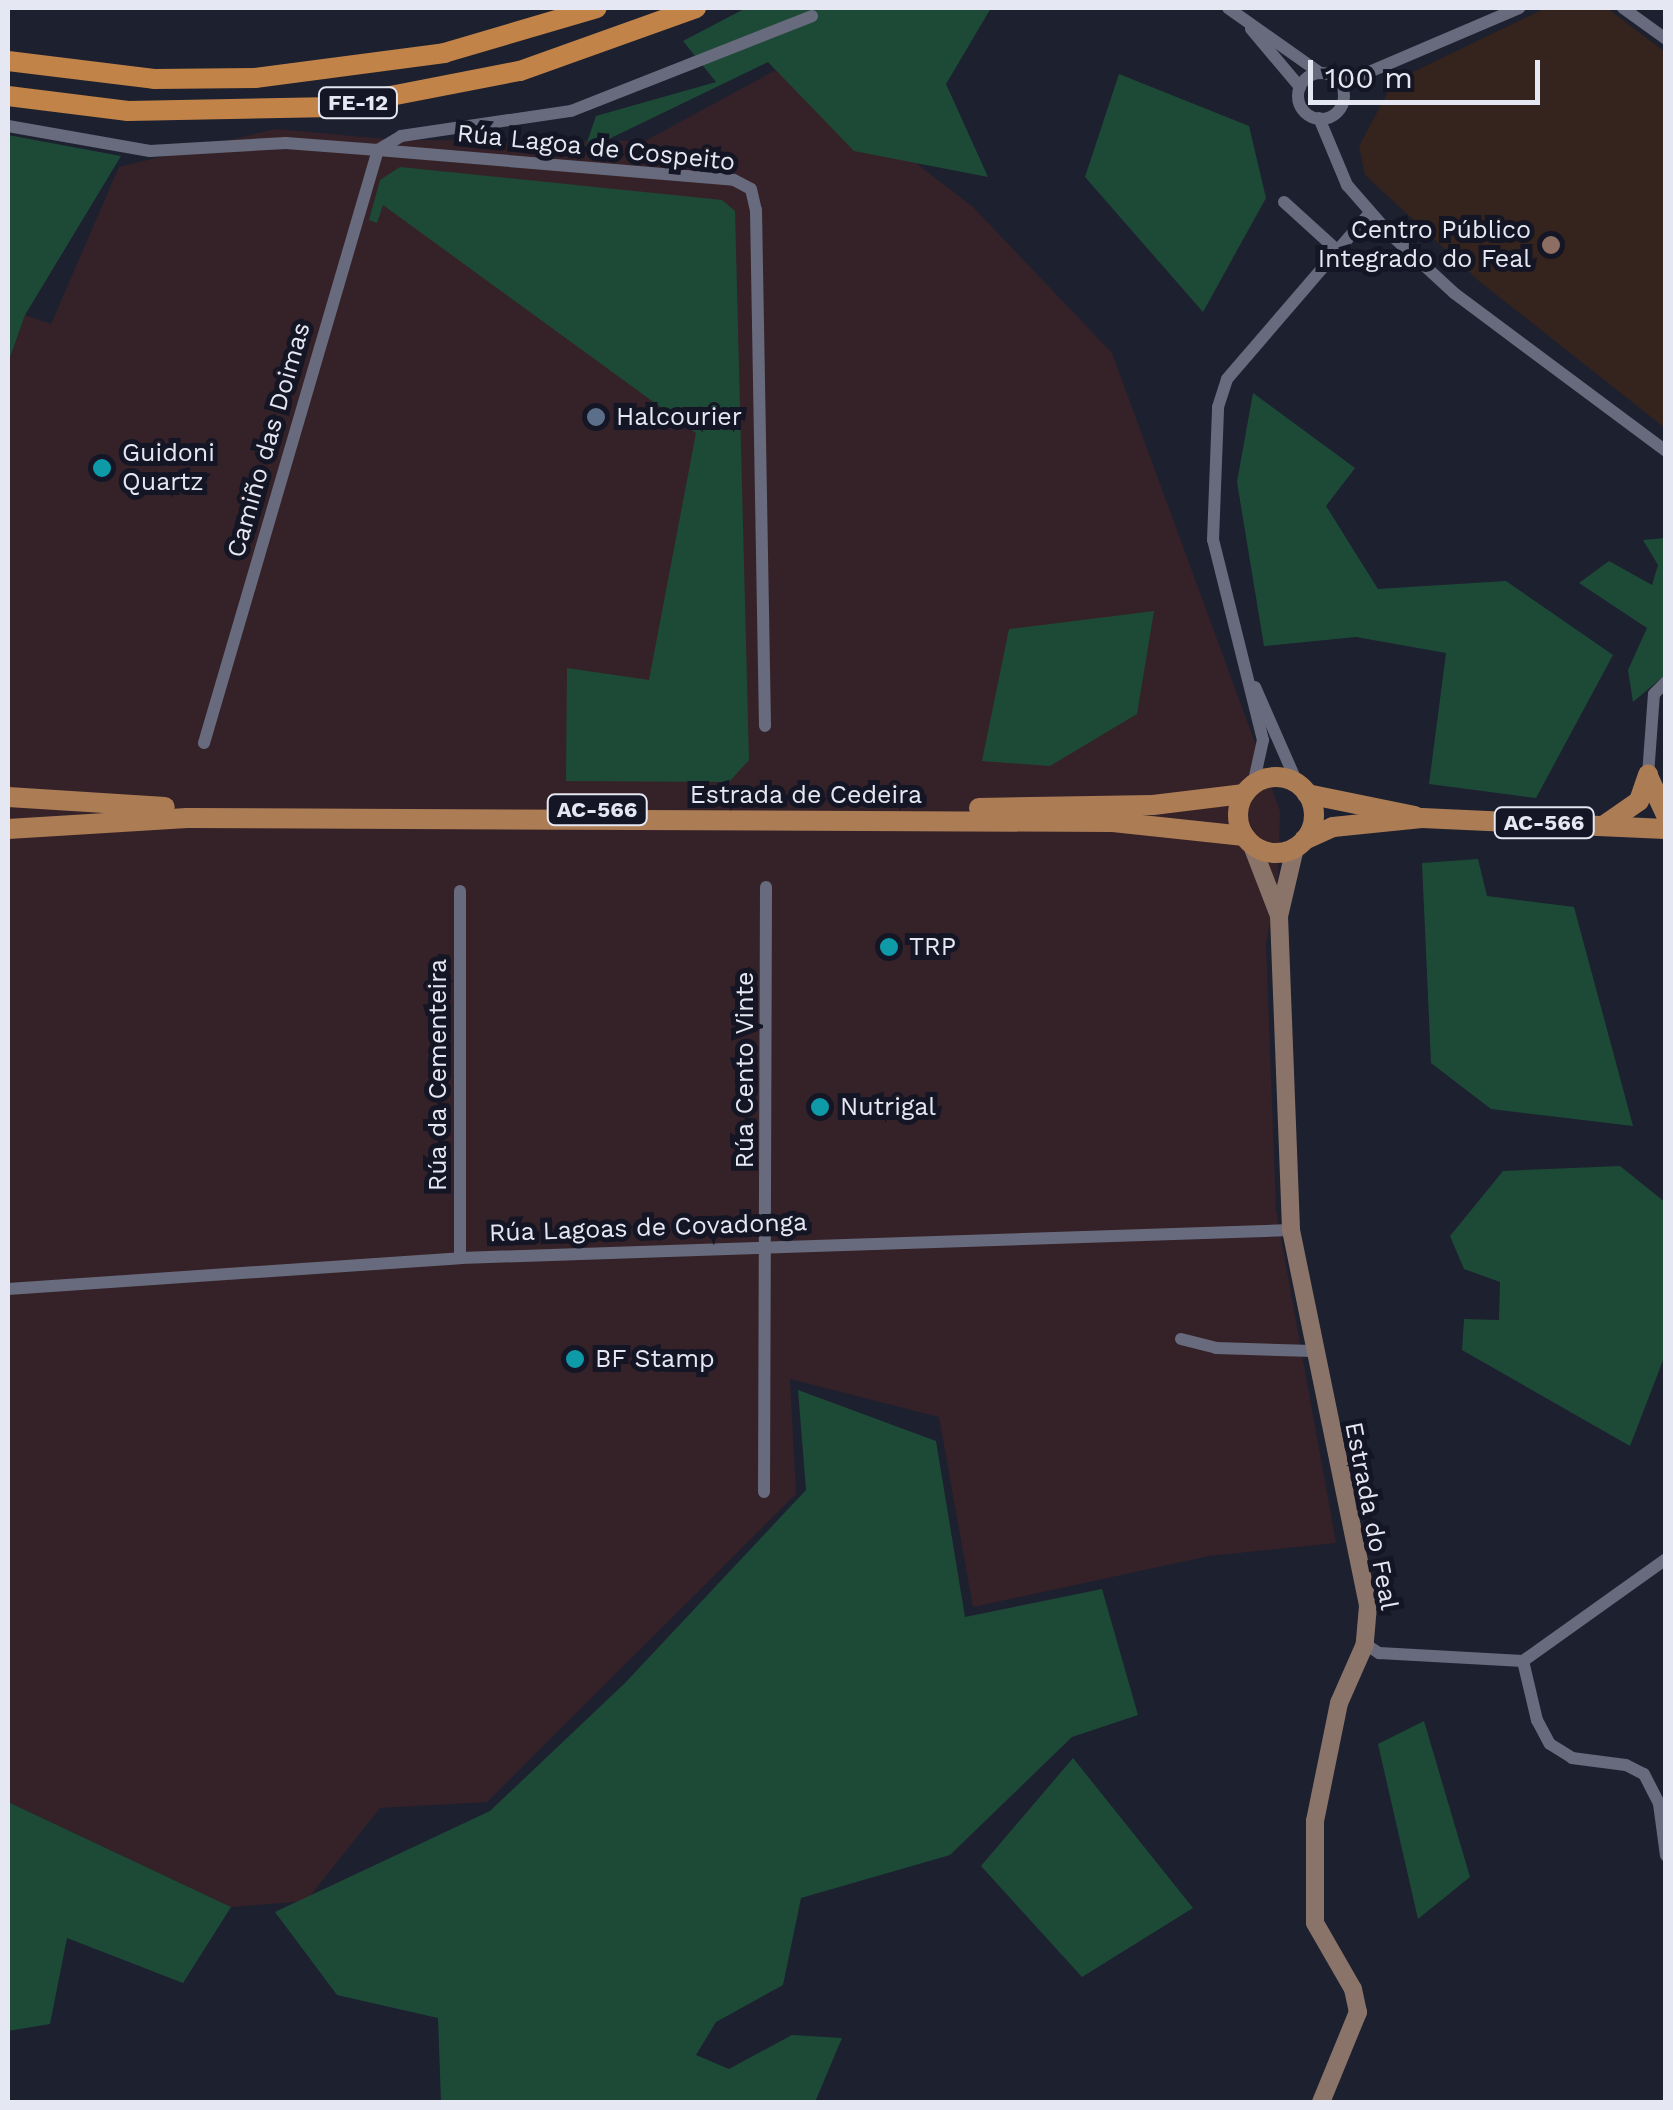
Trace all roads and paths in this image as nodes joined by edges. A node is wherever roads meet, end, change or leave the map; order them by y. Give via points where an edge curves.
1 (598, 8) edge
2 (696, 8) edge
3 (1230, 8) edge
4 (1519, 8) edge
5 (1623, 8) edge
6 (812, 16) dead end
7 (1666, 39) edge
8 (8, 61) edge
9 (1320, 73) junction
10 (1341, 84) junction
11 (1300, 87) junction
12 (8, 96) edge
13 (1320, 118) junction
14 (8, 126) edge
15 (378, 150) junction
16 (1284, 202) dead end
17 (1369, 214) junction
18 (1339, 252) junction
19 (1666, 451) edge
20 (1239, 653) junction
21 (1666, 682) edge
22 (764, 726) dead end
23 (204, 743) dead end
24 (1648, 775) junction
25 (1302, 789) junction
26 (1248, 790) junction
27 (8, 797) edge
28 (1666, 814) edge
29 (1422, 818) junction
30 (1604, 825) junction
31 (1656, 828) edge
32 (8, 829) edge
33 (1248, 839) junction
34 (1299, 844) junction
35 (766, 886) dead end
36 (460, 892) dead end
37 (1279, 916) junction
38 (1291, 1230) junction
39 (768, 1246) junction
40 (460, 1258) junction
41 (8, 1290) edge
42 (1181, 1340) dead end
43 (1312, 1351) junction
44 (764, 1492) dead end
45 (1666, 1559) edge
46 (1365, 1644) junction
47 (1523, 1661) junction
48 (1666, 1856) edge
49 (1321, 2102) edge

1 - 8 highway, FE-12 via 444,53 294,74 154,79
2 - 12 highway, FE-12 via 520,71 334,106 128,111
3 - 9 street
3 - 11 street
4 - 10 street
5 - 7 street
6 - 15 street via 572,111 401,136
9 - 10 street
9 - 11 street
10 - 13 street via 1339,110
11 - 13 street via 1300,105
13 - 17 street via 1346,186
14 - 15 street via 150,151 286,143
15 - 22 street, Rúa Lagoa de Cospeito via 734,180 751,190
15 - 23 street, Camiño das Doimas
16 - 18 street
17 - 18 street
17 - 19 street via 1454,293
18 - 20 street via 1227,379 1218,407 1213,540
20 - 25 street
20 - 26 street via 1263,740
21 - 24 street via 1654,694
24 - 28 main road
24 - 30 main road via 1639,802
24 - 31 main road
25 - 26 main road via 1276,778
25 - 29 main road, AC-566
25 - 34 main road via 1314,817
26 - 27 main road, Estrada de Cedeira / AC-566 via 1153,805 776,810 182,809
26 - 33 main road via 1238,817
29 - 30 main road, AC-566
29 - 34 main road, AC-566 via 1333,828
30 - 31 main road, AC-566
32 - 33 main road, Estrada de Cedeira via 188,818 1113,822
33 - 34 main road via 1270,853
33 - 37 main road, Estrada do Feal
34 - 37 main road, Estrada do Feal
35 - 39 street, Rúa Cento Vinte
36 - 40 street, Rúa da Cementeira
37 - 38 main road, Estrada do Feal
38 - 39 street, Rúa Lagoas de Covadonga
38 - 43 main road, Estrada do Feal
39 - 40 street, Rúa Lagoas de Covadonga
39 - 44 street, Rúa Cento Vinte
40 - 41 street, Rúa Lagoas de Covadonga
42 - 43 street via 1216,1348
43 - 46 main road, Estrada do Feal via 1368,1606
45 - 47 street
46 - 47 street via 1379,1653
46 - 49 main road, Estrada do Feal via 1339,1703 1315,1822 1315,1923 1353,1989 1358,2012
47 - 48 street via 1536,1720 1550,1744 1572,1758 1644,1774 1659,1804

